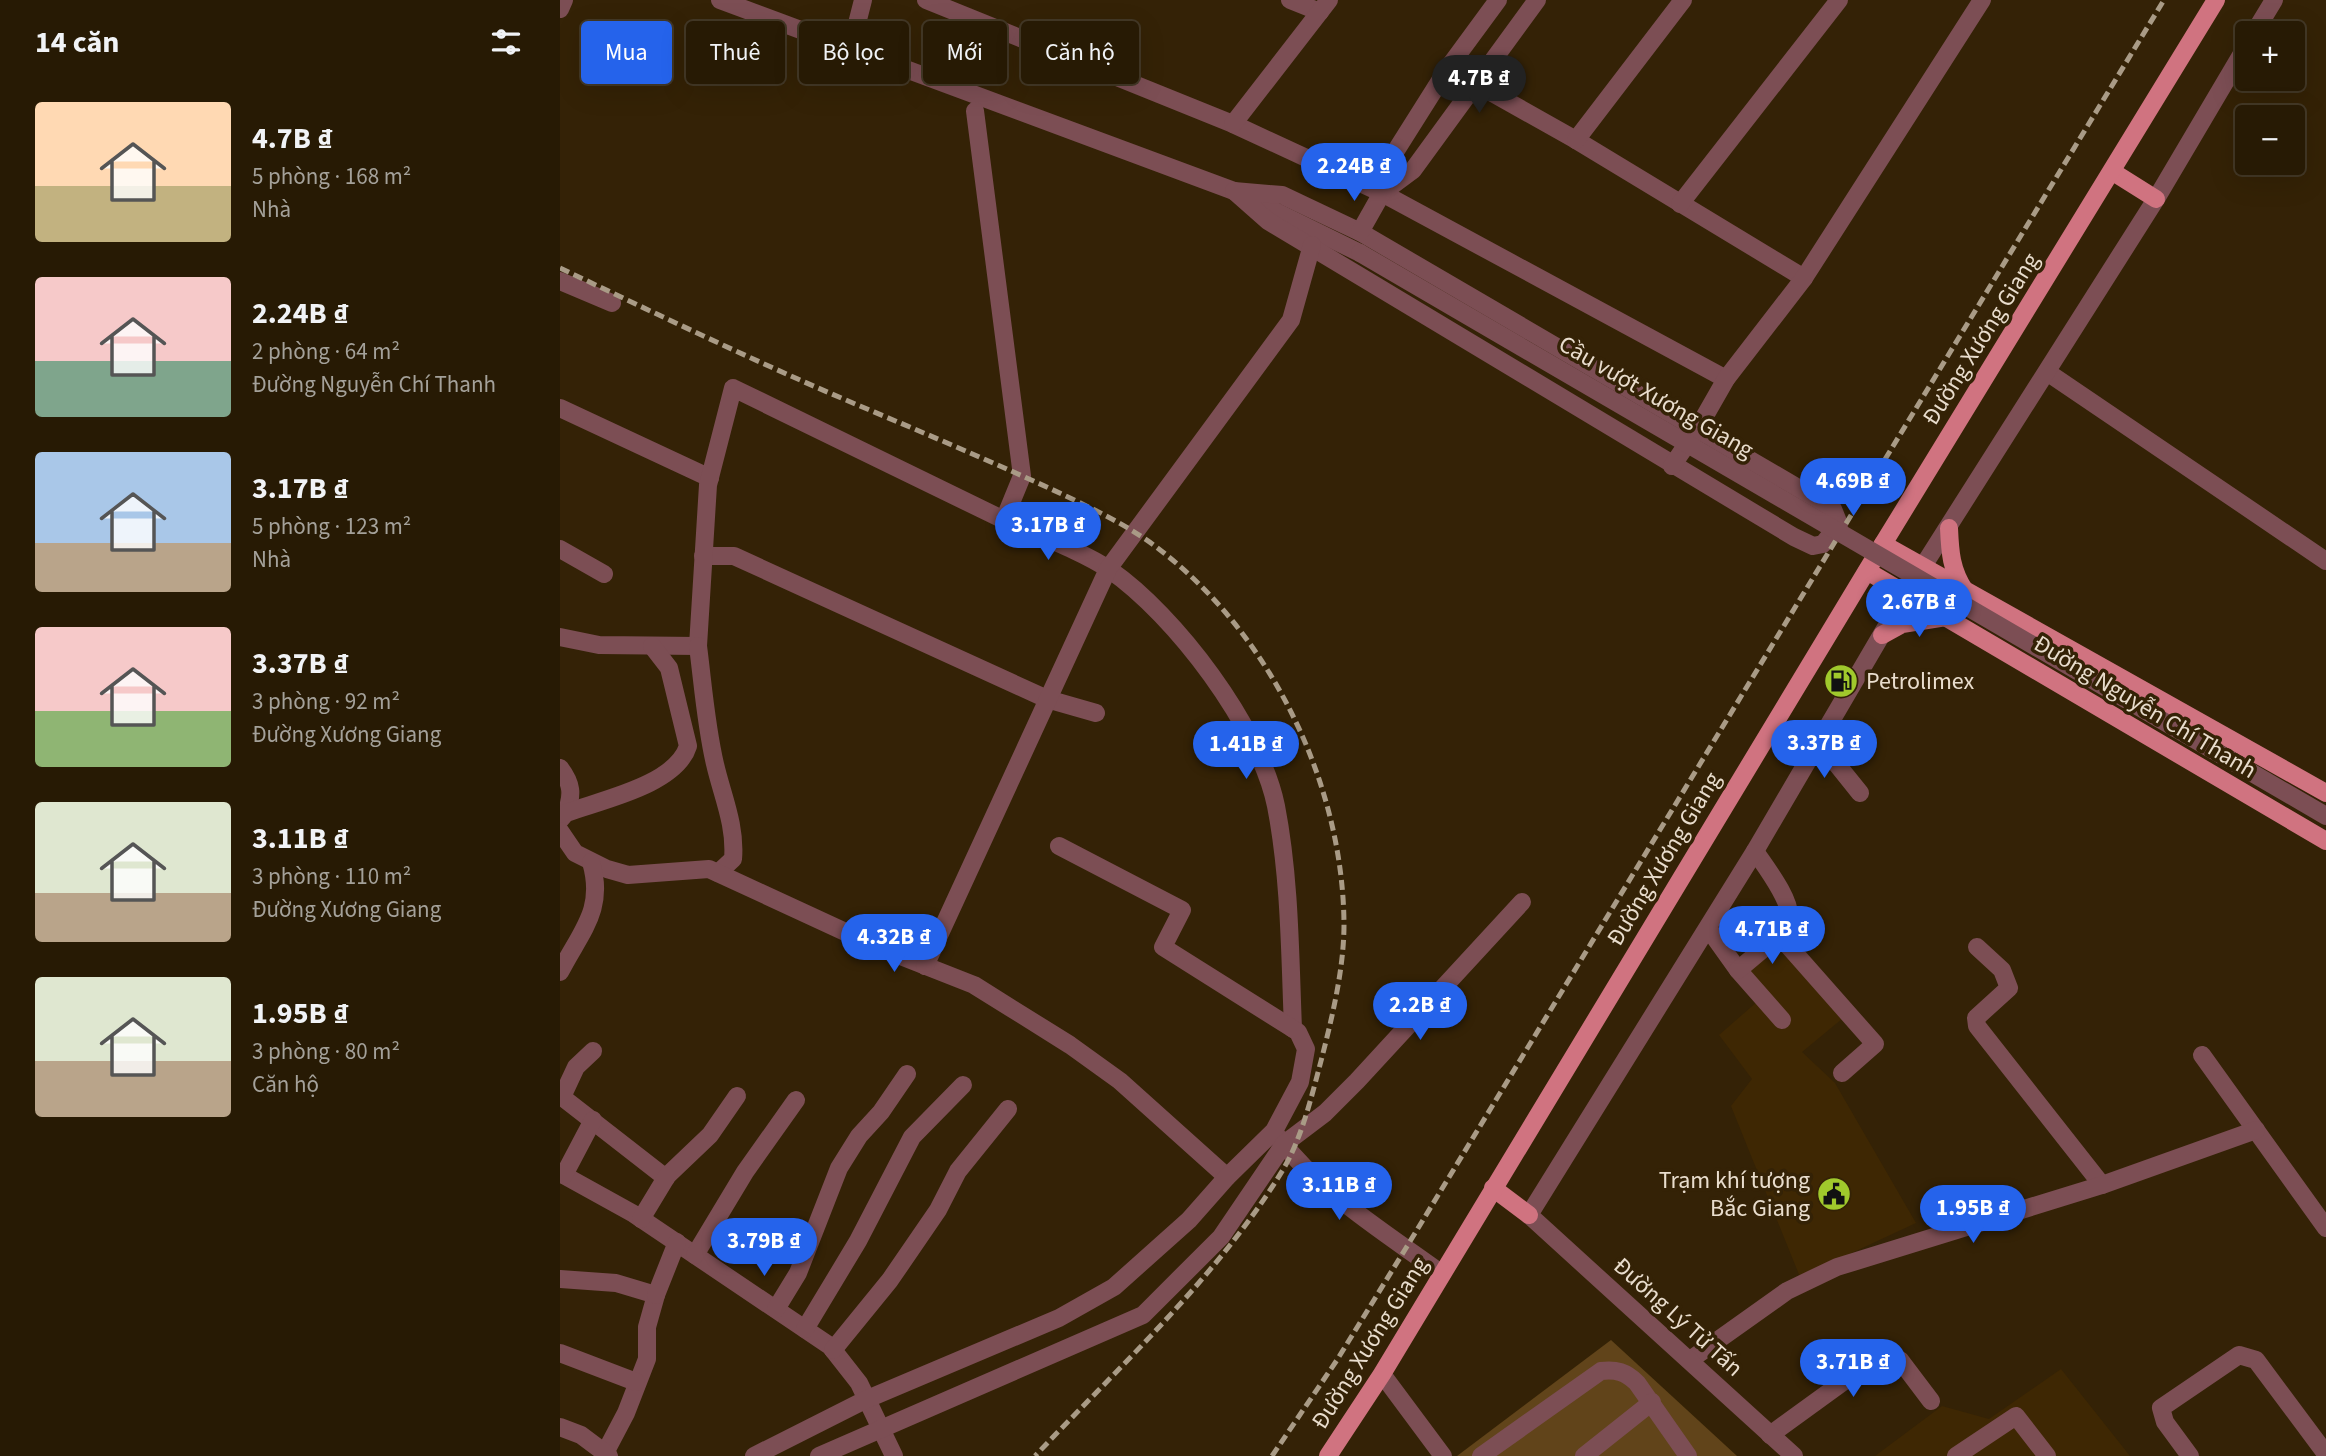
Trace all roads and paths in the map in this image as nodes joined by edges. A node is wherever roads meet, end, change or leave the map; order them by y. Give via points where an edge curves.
1 (564, 0) edge
2 (720, 0) edge
3 (863, 0) edge
4 (926, 0) edge
5 (1290, 0) edge
6 (1499, 0) edge
7 (1536, 0) edge
8 (1683, 0) edge
9 (1839, 0) edge
10 (1982, 0) edge
11 (2216, 0) edge
12 (2274, 0) edge
13 (1324, 6) edge
14 (560, 9) edge
15 (858, 21) edge
16 (2261, 21) edge
17 (799, 28) edge
18 (2235, 65) edge
19 (1448, 68) junction
20 (909, 69) edge
21 (1478, 84) junction
22 (975, 111) dead end
23 (1233, 124) junction
24 (1576, 140) junction
25 (2113, 172) junction
26 (1234, 191) junction
27 (1382, 193) junction
28 (2156, 199) junction
29 (1680, 204) junction
30 (1360, 232) junction
31 (1312, 245) junction
32 (1804, 278) junction
33 (560, 281) edge
34 (612, 303) dead end
35 (2047, 372) junction
36 (1726, 379) junction
37 (560, 408) edge
38 (1698, 428) junction
39 (1672, 466) junction
40 (710, 478) junction
41 (1004, 520) junction
42 (1949, 528) junction
43 (1883, 544) junction
44 (560, 549) edge
45 (704, 556) junction
46 (2326, 561) edge
47 (1923, 568) junction
48 (1108, 569) junction
49 (1867, 571) junction
50 (604, 574) dead end
51 (1959, 588) junction
52 (1906, 593) junction
53 (1943, 615) junction
54 (1882, 635) junction
55 (560, 637) edge
56 (652, 646) junction
57 (698, 646) junction
58 (1047, 699) junction
59 (1096, 712) dead end
60 (1819, 742) junction
61 (560, 768) edge
62 (1860, 793) dead end
63 (2326, 793) edge
64 (563, 816) edge
65 (2326, 816) edge
66 (560, 831) edge
67 (2326, 841) edge
68 (1059, 846) dead end
69 (1755, 851) junction
70 (591, 862) junction
71 (718, 873) junction
72 (1522, 902) dead end
73 (1708, 928) junction
74 (1782, 933) junction
75 (1977, 947) dead end
76 (925, 966) junction
77 (560, 972) edge
78 (1740, 973) junction
79 (1782, 1020) dead end
80 (1293, 1029) junction
81 (593, 1051) dead end
82 (2202, 1055) dead end
83 (1842, 1073) dead end
84 (907, 1074) dead end
85 (963, 1085) dead end
86 (737, 1096) dead end
87 (796, 1100) dead end
88 (1008, 1108) dead end
89 (593, 1120) junction
90 (2256, 1130) junction
91 (1279, 1138) junction
92 (562, 1174) edge
93 (1227, 1177) junction
94 (666, 1178) junction
95 (2102, 1185) junction
96 (1493, 1188) junction
97 (1530, 1215) junction
98 (641, 1219) junction
99 (2326, 1228) edge
100 (677, 1242) junction
101 (695, 1255) junction
102 (1442, 1274) junction
103 (560, 1279) edge
104 (656, 1295) junction
105 (776, 1309) junction
106 (805, 1329) junction
107 (833, 1350) junction
108 (560, 1353) edge
109 (1690, 1360) junction
110 (1382, 1374) junction
111 (636, 1382) junction
112 (865, 1400) junction
113 (1931, 1401) dead end
114 (1652, 1402) junction
115 (560, 1427) edge
116 (881, 1429) junction
117 (1770, 1435) junction
118 (608, 1454) edge
119 (2326, 1454) edge
120 (1959, 1455) edge
121 (754, 1456) edge
122 (819, 1456) edge
123 (894, 1456) edge
124 (1328, 1456) edge
125 (1443, 1456) edge
126 (1481, 1456) edge
127 (1584, 1456) edge
128 (1688, 1456) edge
129 (1794, 1456) edge
130 (2046, 1456) edge
131 (2190, 1456) edge

1 - 14 street
2 - 17 street
3 - 15 street
4 - 23 street
5 - 13 street
6 - 19 street
7 - 21 street
8 - 24 street
9 - 29 street
10 - 32 street
11 - 25 main road, Đường Xương Giang
12 - 16 street
13 - 23 street
18 - 28 street
19 - 21 street
19 - 27 street via 1390,160
20 - 26 street
21 - 24 street
21 - 27 street via 1413,170
22 - 41 street via 1022,476
23 - 27 street
24 - 29 street
25 - 28 main road
25 - 43 main road, Đường Xương Giang
26 - 30 street via 1282,195
26 - 31 street via 1268,220
26 - 65 street, Cầu vượt Xương Giang, bridge via 1360,253
27 - 30 street
27 - 36 street
28 - 35 street
29 - 32 street
30 - 38 street
31 - 39 street
31 - 48 street via 1291,320
32 - 36 street
33 - 34 street
35 - 42 street
35 - 46 street
36 - 38 street
37 - 40 street
38 - 39 street
38 - 39 street via 1833,509 1839,524 1823,544 1813,546
40 - 41 street via 733,388
40 - 45 street
41 - 48 street
42 - 47 street
42 - 51 main road via 1950,558
43 - 47 main road, Đường Nguyễn Chí Thanh
43 - 49 main road, Đường Xương Giang
44 - 50 street
45 - 57 street
45 - 58 street via 734,556
47 - 51 main road, Đường Nguyễn Chí Thanh
47 - 52 street
48 - 58 street
48 - 80 street via 1153,607 1204,664 1250,736 1276,804 1288,913
49 - 52 main road, Đường Nguyễn Chí Thanh
49 - 96 main road, Đường Xương Giang
51 - 53 main road via 1937,587 1933,594
51 - 63 main road, Đường Nguyễn Chí Thanh
52 - 53 main road, Đường Nguyễn Chí Thanh
52 - 54 street
53 - 54 main road via 1921,618
53 - 67 main road, Đường Nguyễn Chí Thanh
54 - 60 street
55 - 56 street via 599,645
56 - 57 street
56 - 64 street via 669,668 688,746 685,757 666,776
57 - 71 street via 715,765 725,791 734,845 733,859
58 - 59 street
58 - 76 street
60 - 62 street
60 - 69 street
61 - 64 street via 571,782 571,800
66 - 70 street via 575,853
68 - 80 street via 1182,910 1163,947
69 - 73 street
69 - 74 street via 1786,904 1789,920
70 - 71 street via 628,875 685,870
70 - 77 street via 598,894 595,908
71 - 76 street
72 - 91 street via 1325,1113
73 - 78 street
73 - 97 street
74 - 78 street
74 - 83 street via 1793,954 1875,1044
75 - 95 street via 2002,970 2009,988 1976,1018 1977,1026
76 - 93 street via 974,985 1070,1045 1120,1081
78 - 79 street
80 - 91 street via 1306,1049 1300,1082
81 - 89 street via 576,1067 562,1097
82 - 90 street
84 - 105 street via 839,1168 798,1273
85 - 106 street via 912,1137
86 - 94 street via 710,1135
87 - 101 street
88 - 107 street via 958,1171 938,1210 890,1280
89 - 92 street
89 - 94 street
90 - 95 street
90 - 99 street
91 - 93 street
91 - 102 street via 1346,1203
91 - 116 street via 1221,1237 1143,1315
92 - 98 street
93 - 112 street via 1189,1220 1114,1287 1059,1318
94 - 98 street
95 - 109 street via 1837,1267 1787,1291
96 - 97 main road
96 - 102 main road, Đường Xương Giang
97 - 109 street, Đường Lý Tử Tấn
98 - 100 street
100 - 101 street
100 - 104 street
101 - 105 street
102 - 110 main road, Đường Xương Giang
103 - 104 street via 616,1283
104 - 111 street via 647,1327 647,1359
105 - 106 street
106 - 107 street
107 - 112 street via 859,1383
108 - 111 street
109 - 117 street, Đường Lý Tử Tấn
110 - 124 main road, Đường Xương Giang
110 - 125 street
111 - 118 street
112 - 116 street
112 - 121 street
113 - 117 street via 1900,1360 1891,1355
114 - 126 street via 1630,1376 1612,1369 1601,1371
114 - 127 street
114 - 128 street
115 - 118 street
116 - 122 street
116 - 123 street
117 - 129 street, Đường Lý Tử Tấn
119 - 131 street via 2256,1360 2239,1355 2161,1408 2165,1422
120 - 130 street via 2015,1416

